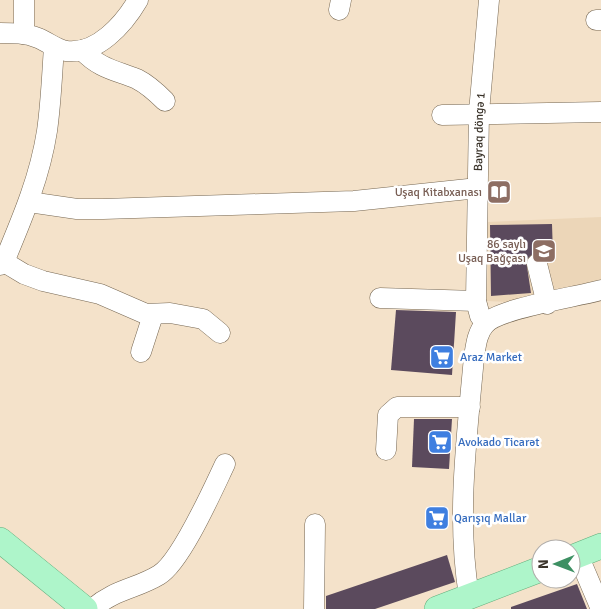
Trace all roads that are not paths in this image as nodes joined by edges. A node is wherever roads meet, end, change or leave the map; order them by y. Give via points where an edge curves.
1 (24, 0) edge
2 (138, 0) edge
3 (489, 0) edge
4 (0, 32) edge
5 (24, 34) junction
6 (54, 47) junction
7 (82, 50) junction
8 (165, 101) dead end
9 (480, 112) junction
10 (601, 112) edge
11 (442, 114) dead end
12 (478, 188) junction
13 (29, 202) junction
14 (2, 263) edge
15 (536, 264) dead end
16 (601, 290) edge
17 (380, 298) dead end
18 (476, 301) junction
19 (547, 304) junction
20 (153, 315) junction
21 (486, 323) junction
22 (220, 333) dead end
23 (141, 352) dead end
24 (470, 408) junction
25 (386, 450) dead end
26 (225, 464) dead end
27 (315, 524) dead end
28 (0, 540) edge
29 (601, 546) edge
30 (581, 554) edge
31 (581, 568) edge
32 (531, 573) edge
33 (469, 596) junction
34 (85, 609) edge
35 (92, 609) edge
36 (314, 609) edge
37 (437, 609) edge
38 (601, 609) edge

1 - 5 street
2 - 7 street via 110,34
3 - 9 street, Bayraq döngə 1
4 - 5 street
5 - 6 street
6 - 7 street via 66,51
6 - 13 street via 47,131
7 - 8 street via 93,62 139,80
9 - 10 street
9 - 11 street
9 - 12 street, Bayraq döngə 1
12 - 13 street via 354,201 112,209 77,209
12 - 18 street, Bayraq döngə 1
13 - 14 street
14 - 20 street via 43,281 100,294 136,311
15 - 19 street
16 - 19 street
17 - 18 street
18 - 21 street, Bayraq döngə 1 via 480,316
19 - 21 street via 504,314
20 - 22 street via 170,313 203,319
20 - 23 street
21 - 24 street via 476,343
24 - 25 street via 397,407 388,415
24 - 33 street via 463,497 463,548
26 - 35 street via 198,520 169,567 159,575 104,598
27 - 36 street
28 - 34 main road
29 - 30 main road
31 - 38 street
32 - 33 main road
33 - 37 main road

